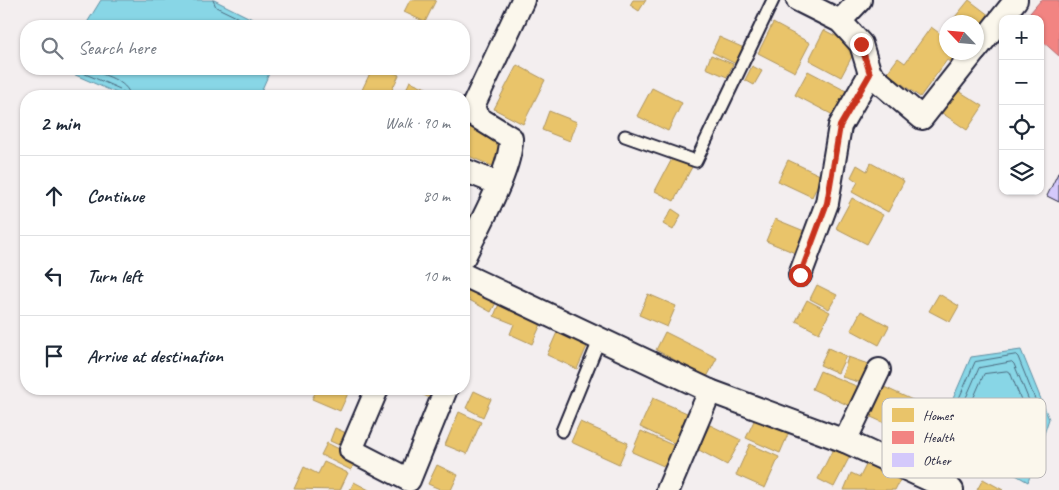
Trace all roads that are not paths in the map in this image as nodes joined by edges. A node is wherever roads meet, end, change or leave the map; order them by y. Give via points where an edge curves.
1 (522, 0) edge
2 (773, 0) edge
3 (798, 0) edge
4 (860, 0) edge
5 (1016, 0) edge
6 (840, 21) junction
7 (984, 40) edge
8 (968, 60) edge
9 (870, 74) junction
10 (625, 136) dead end
11 (470, 172) edge
12 (499, 184) junction
13 (470, 244) edge
14 (800, 275) dead end
15 (470, 278) edge
16 (600, 338) junction
17 (879, 370) dead end
18 (710, 391) junction
19 (374, 395) edge
20 (443, 395) edge
21 (562, 431) dead end
22 (845, 441) junction
23 (882, 458) edge
24 (926, 478) edge
25 (668, 490) edge
26 (952, 490) edge

1 - 12 street via 473,106 477,117 511,138 512,148
2 - 10 lane via 696,161
3 - 6 street
4 - 6 street
5 - 7 street
6 - 9 street via 861,44
8 - 9 street via 922,118
9 - 14 street via 840,126 827,203
11 - 12 street
12 - 13 street
15 - 16 street
16 - 18 street
16 - 21 lane
17 - 22 street
18 - 22 street
18 - 25 street
19 - 20 street via 351,450 408,480
22 - 23 street
24 - 26 street

